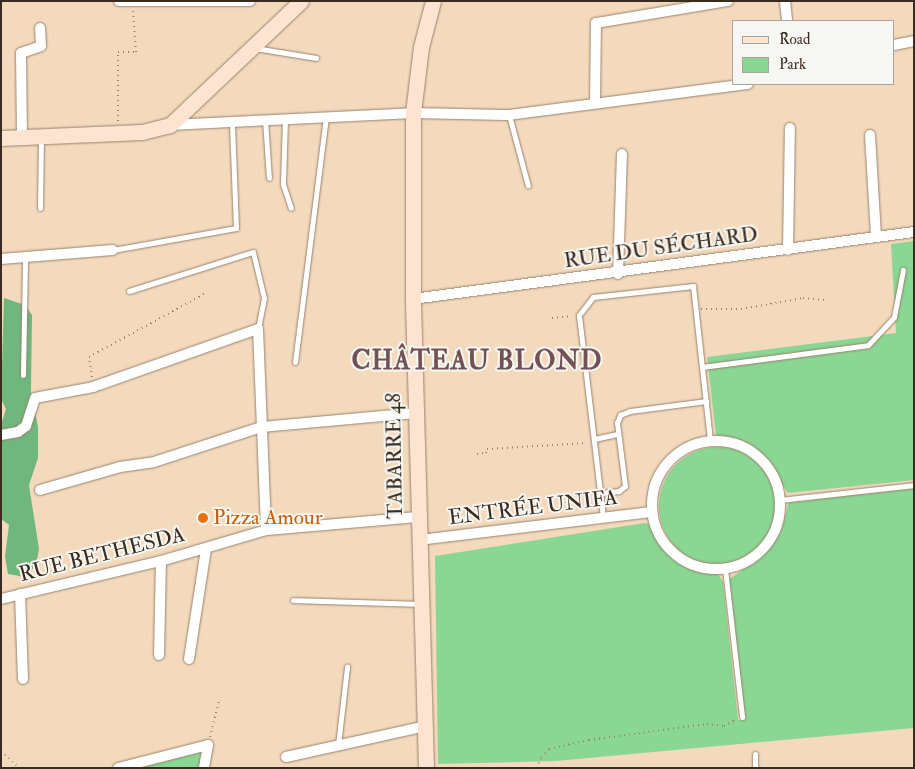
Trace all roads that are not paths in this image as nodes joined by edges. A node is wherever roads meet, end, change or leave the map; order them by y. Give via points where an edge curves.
1 (119, 1) edge
2 (250, 1) edge
3 (301, 1) edge
4 (433, 1) edge
5 (728, 1) edge
6 (785, 1) edge
7 (132, 2) edge
8 (787, 20) edge
9 (40, 28) dead end
10 (914, 41) edge
11 (895, 45) edge
12 (254, 48) junction
13 (316, 58) dead end
14 (740, 85) edge
15 (595, 103) junction
16 (413, 113) junction
17 (509, 115) junction
18 (326, 116) junction
19 (285, 119) junction
20 (265, 120) junction
21 (232, 122) junction
22 (170, 125) junction
23 (790, 128) dead end
24 (41, 135) junction
25 (870, 135) dead end
26 (22, 136) junction
27 (1, 138) edge
28 (622, 154) dead end
29 (268, 178) dead end
30 (528, 186) dead end
31 (40, 208) dead end
32 (292, 208) dead end
33 (914, 232) edge
34 (876, 237) junction
35 (113, 250) joint
36 (788, 250) junction
37 (25, 257) junction
38 (1, 259) edge
39 (902, 270) dead end
40 (618, 274) junction
41 (129, 290) dead end
42 (413, 299) junction
43 (258, 329) junction
44 (295, 362) dead end
45 (702, 368) junction
46 (24, 375) dead end
47 (706, 401) junction
48 (416, 413) junction
49 (262, 427) junction
50 (618, 434) junction
51 (1, 435) edge
52 (710, 440) junction
53 (594, 441) junction
54 (914, 485) edge
55 (40, 490) dead end
56 (600, 493) junction
57 (780, 500) junction
58 (652, 512) junction
59 (418, 517) junction
60 (603, 518) junction
61 (266, 530) junction
62 (418, 540) junction
63 (206, 549) junction
64 (161, 561) junction
65 (725, 568) junction
66 (20, 594) junction
67 (1, 599) edge
68 (293, 600) dead end
69 (420, 604) junction
70 (159, 655) dead end
71 (189, 659) dead end
72 (347, 667) dead end
73 (23, 679) dead end
74 (742, 717) road end
75 (426, 726) junction
76 (338, 746) junction
77 (755, 754) dead end
78 (286, 757) dead end
79 (118, 768) edge
80 (204, 768) edge
81 (426, 768) edge
82 (755, 768) edge

1 - 7 street
2 - 7 street
3 - 12 street
4 - 16 street, TABARRE 48 via 421,47
5 - 15 street via 596,23
6 - 8 street
9 - 26 street via 40,46 21,53
10 - 11 street
12 - 13 lane
12 - 22 street
14 - 15 street
15 - 17 street
16 - 17 street
16 - 18 street
16 - 42 street, TABARRE 48
17 - 30 lane
18 - 19 street
18 - 44 lane
19 - 20 street
19 - 32 lane via 283,184
20 - 21 street
20 - 29 lane
21 - 22 street
21 - 35 lane via 236,228
22 - 24 street via 118,132
23 - 36 street
24 - 26 street
24 - 31 lane
25 - 34 street
26 - 27 street
28 - 40 street
33 - 34 street, RUE DU SÉCHARD
34 - 36 street, RUE DU SÉCHARD
35 - 37 street
36 - 40 street, RUE DU SÉCHARD
37 - 38 street
37 - 46 lane
39 - 45 lane via 894,317 868,345
40 - 42 street, RUE DU SÉCHARD
41 - 43 lane via 253,252 264,298
42 - 48 street, TABARRE 48
43 - 49 street
43 - 51 street via 93,387 35,398 26,426 18,432
45 - 47 lane
45 - 53 lane via 693,286 593,297 579,315
47 - 50 lane via 625,412 618,419
47 - 52 lane
48 - 49 street
48 - 59 street, TABARRE 48
49 - 55 street via 154,462 120,467
49 - 61 street
50 - 53 lane
50 - 56 lane via 624,486 619,491
52 - 57 street via 731,442 750,449 776,480
52 - 58 street via 690,446 669,462 653,492
53 - 56 lane
54 - 57 lane
56 - 60 lane
57 - 65 street via 779,519 772,537 751,558
58 - 60 street, ENTRÉE UNIFA
58 - 65 street via 658,532 669,549 704,568
59 - 61 street, RUE BETHESDA
59 - 62 street, TABARRE 48
60 - 62 street, ENTRÉE UNIFA
61 - 63 street, RUE BETHESDA
62 - 69 street, TABARRE 48
63 - 64 street, RUE BETHESDA
63 - 71 street
64 - 66 street, RUE BETHESDA
64 - 70 street
65 - 74 lane
66 - 67 street, RUE BETHESDA
66 - 73 street
68 - 69 lane
69 - 75 street, TABARRE 48
72 - 76 lane
75 - 76 street
75 - 81 street, TABARRE 48
76 - 78 street
77 - 82 lane
79 - 80 street via 208,745

